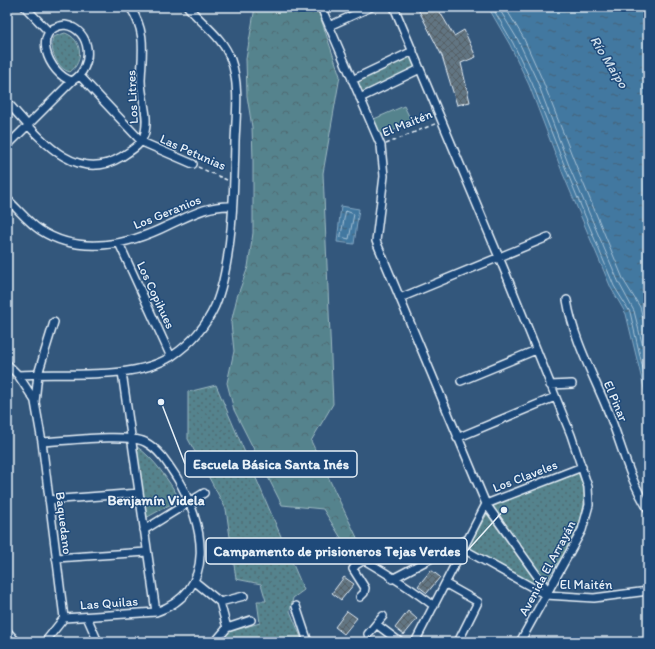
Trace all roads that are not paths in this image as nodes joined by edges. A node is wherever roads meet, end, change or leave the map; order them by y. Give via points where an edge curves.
1 (25, 7) edge
2 (130, 7) edge
3 (188, 7) edge
4 (322, 7) edge
5 (371, 7) edge
6 (394, 7) edge
7 (329, 26) junction
8 (49, 32) junction
9 (413, 51) junction
10 (420, 69) junction
11 (80, 76) junction
12 (352, 80) junction
13 (72, 81) junction
14 (360, 98) junction
15 (7, 102) edge
16 (28, 125) junction
17 (142, 142) junction
18 (7, 146) edge
19 (193, 164) road end
20 (7, 198) edge
21 (232, 206) junction
22 (548, 237) dead end
23 (119, 243) junction
24 (499, 258) junction
25 (400, 298) junction
26 (567, 300) dead end
27 (54, 322) dead end
28 (536, 350) junction
29 (171, 357) junction
30 (8, 367) edge
31 (122, 372) junction
32 (38, 374) junction
33 (18, 375) junction
34 (461, 382) dead end
35 (572, 384) dead end
36 (550, 385) junction
37 (555, 397) junction
38 (35, 402) junction
39 (131, 437) junction
40 (457, 438) junction
41 (42, 442) junction
42 (582, 467) junction
43 (139, 493) junction
44 (204, 493) dead end
45 (49, 500) junction
46 (190, 503) junction
47 (486, 504) junction
48 (648, 509) edge
49 (144, 530) junction
50 (469, 539) junction
51 (464, 549) junction
52 (147, 552) junction
53 (56, 558) junction
54 (392, 579) junction
55 (194, 581) junction
56 (446, 584) junction
57 (648, 591) edge
58 (547, 593) junction
59 (244, 596) dead end
60 (360, 597) dead end
61 (220, 602) junction
62 (296, 606) dead end
63 (434, 606) junction
64 (156, 612) junction
65 (383, 616) dead end
66 (87, 617) junction
67 (64, 618) junction
68 (251, 620) dead end
69 (376, 624) junction
70 (227, 628) junction
71 (7, 631) edge
72 (368, 634) dead end
73 (417, 641) edge
74 (17, 642) edge
75 (45, 642) edge
76 (98, 642) edge
77 (215, 642) edge
78 (308, 642) edge
79 (400, 642) edge
80 (458, 642) edge
81 (520, 642) edge

1 - 8 street
2 - 17 street, Los Litres via 137,17 142,35 141,81 147,118
3 - 21 street via 220,40 234,68 236,114
4 - 7 street
5 - 7 street
6 - 9 street, Avenida El Arrayán
7 - 12 street
8 - 11 street via 65,25 73,27 81,35 88,59 86,68
8 - 13 street via 46,46 49,59 60,75
9 - 10 street, Avenida El Arrayán
9 - 12 street
10 - 14 street
10 - 24 street, Avenida El Arrayán
11 - 13 street
11 - 17 street
12 - 14 street
13 - 16 street
14 - 25 street via 381,146 384,176 376,241
15 - 16 street, Los Litres
16 - 17 street, Los Litres via 62,157 82,165 96,166 109,163
16 - 18 street
17 - 19 street, Las Petunias
20 - 23 street, Los Geranios via 39,229 61,241 89,246
21 - 23 street, Los Geranios via 220,205 198,211 167,226
21 - 29 street via 227,256 215,306 198,333
22 - 24 street
23 - 29 street, Los Copihues
24 - 25 street
24 - 28 street, Avenida El Arrayán
25 - 40 street
26 - 48 street, El Pinar via 577,342
27 - 32 street, Baquedano
28 - 34 street
28 - 36 street, Avenida El Arrayán
29 - 31 street via 147,368
30 - 33 street, Baquedano
31 - 32 street
31 - 39 street
32 - 33 street
32 - 38 street, Baquedano
33 - 38 street, Baquedano
35 - 36 street
36 - 37 street, Avenida El Arrayán
37 - 40 street
37 - 42 street, Avenida El Arrayán
38 - 41 street, Baquedano
39 - 41 street
39 - 43 street
39 - 46 street via 145,443 162,456
40 - 47 street
41 - 45 street, Baquedano
42 - 47 street, Los Claveles
42 - 58 street, Avenida El Arrayán via 589,496 586,518
43 - 45 street
43 - 49 street
44 - 46 street
45 - 53 street, Baquedano
46 - 49 street
46 - 55 street via 201,552
47 - 50 street, Los Claveles
47 - 58 street
49 - 52 street
50 - 51 street, Los Claveles
50 - 54 street
51 - 56 street, Los Claveles
51 - 58 street, El Maitén
52 - 53 street
52 - 64 street
53 - 67 street, Baquedano
54 - 60 street via 364,560 356,564 353,569 365,588 364,594
54 - 63 street via 410,588
55 - 61 street
55 - 64 street via 177,602
56 - 63 street, Los Claveles
56 - 80 street via 478,602
57 - 58 street, El Maitén via 594,598
58 - 81 street, Avenida El Arrayán
59 - 61 street
61 - 70 street
62 - 78 street
63 - 73 street, Los Claveles
64 - 66 street, Las Quilas
65 - 69 street
66 - 67 street, Las Quilas
66 - 76 street
67 - 75 street
68 - 70 street
69 - 72 street
69 - 79 street
70 - 77 street
71 - 74 street

